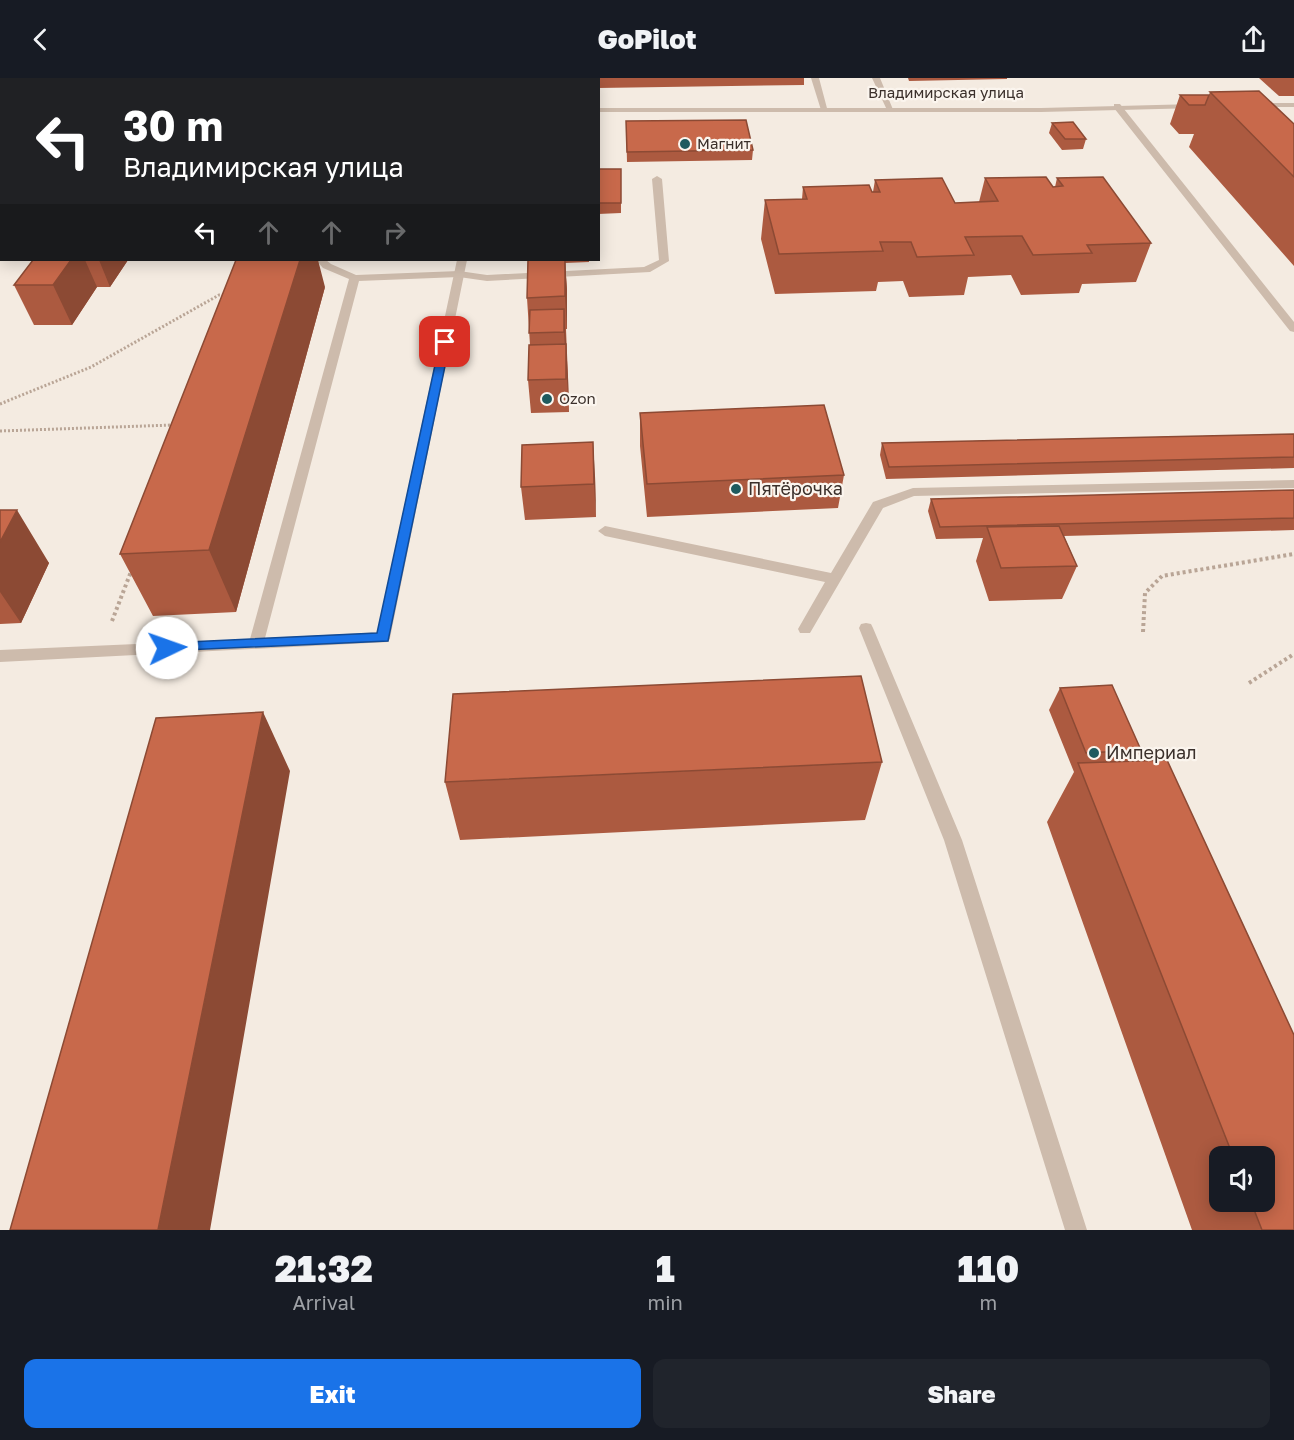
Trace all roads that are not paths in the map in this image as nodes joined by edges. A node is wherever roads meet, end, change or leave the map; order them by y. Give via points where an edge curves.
1 (815, 78) edge
2 (876, 78) edge
3 (1246, 105) edge
4 (1294, 105) edge
5 (1117, 106) junction
6 (1210, 106) dead end
7 (600, 110) edge
8 (825, 110) junction
9 (891, 110) junction
10 (657, 179) dead end
11 (322, 261) edge
12 (462, 261) edge
13 (459, 274) junction
14 (355, 278) junction
15 (1294, 329) edge
16 (1294, 484) edge
17 (604, 531) dead end
18 (834, 579) junction
19 (866, 628) dead end
20 (805, 629) dead end
21 (256, 644) junction
22 (0, 656) edge
23 (1076, 1230) edge

1 - 8 street
2 - 9 street
3 - 4 street
5 - 6 street, Владимирская улица
5 - 9 street, Владимирская улица
5 - 15 street
7 - 8 street, Владимирская улица
8 - 9 street, Владимирская улица
10 - 13 street via 664,261 646,270 487,278
11 - 14 street
12 - 13 street
13 - 14 street
13 - 21 street via 383,638
14 - 21 street
16 - 18 street via 913,492 878,505
17 - 18 street
18 - 20 street
19 - 23 street via 953,840
21 - 22 street

